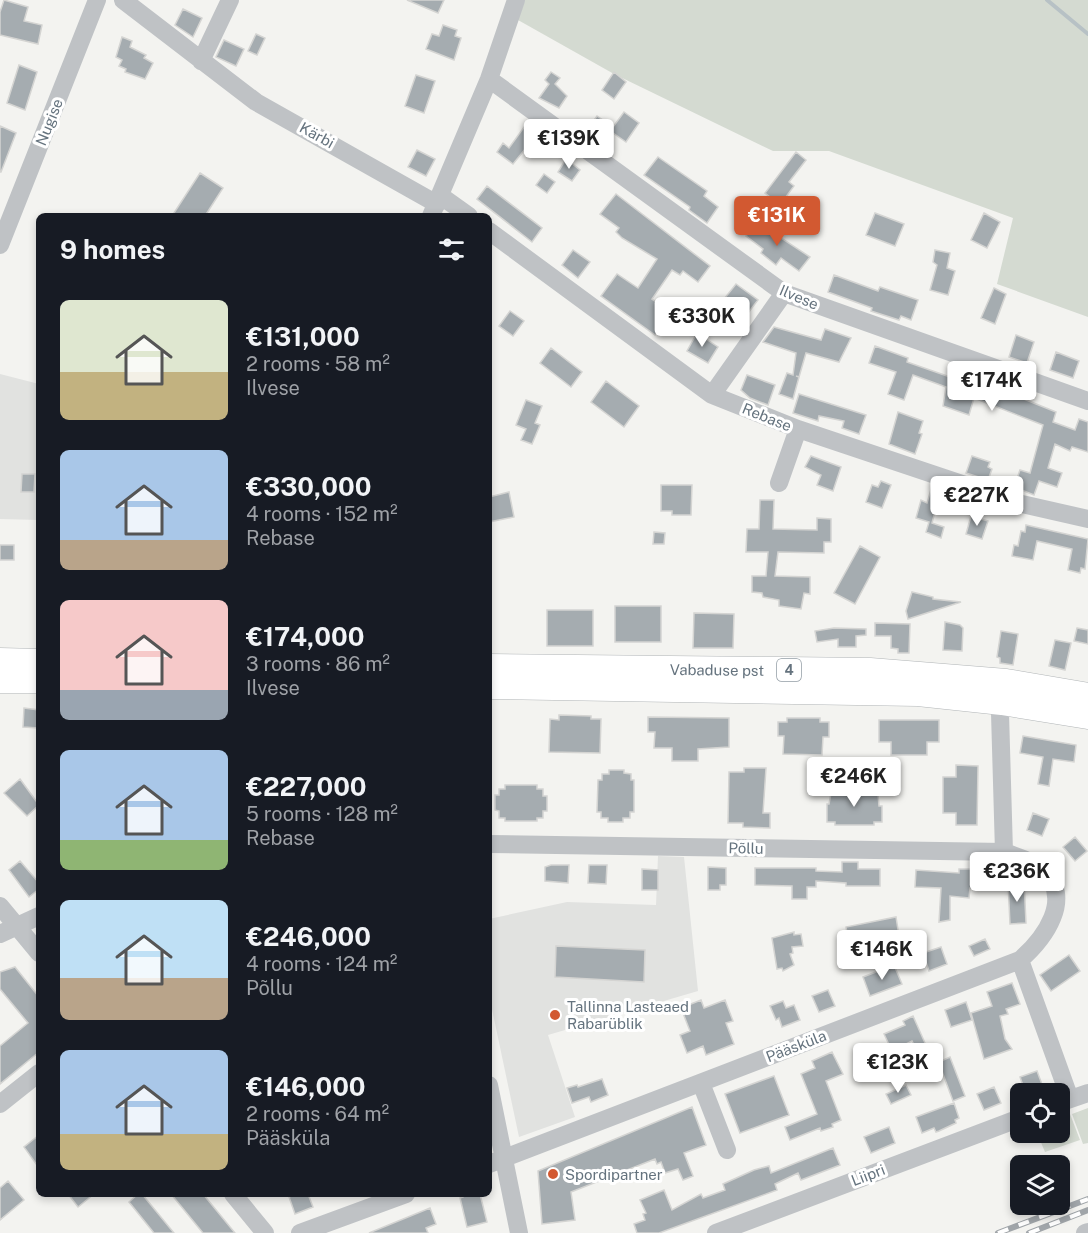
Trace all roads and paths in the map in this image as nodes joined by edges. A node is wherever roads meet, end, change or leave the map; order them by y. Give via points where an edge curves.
1 (97, 0) edge
2 (123, 0) edge
3 (230, 0) edge
4 (516, 0) edge
5 (201, 61) junction
6 (489, 79) junction
7 (436, 205) edge
8 (460, 213) edge
9 (492, 233) edge
10 (0, 245) edge
11 (784, 293) junction
12 (712, 395) junction
13 (1088, 401) edge
14 (798, 429) junction
15 (778, 483) dead end
16 (1088, 519) edge
17 (0, 661) edge
18 (36, 662) edge
19 (492, 667) edge
20 (0, 680) edge
21 (36, 680) edge
22 (492, 686) edge
23 (1004, 692) junction
24 (1088, 696) edge
25 (1088, 716) edge
26 (492, 844) edge
27 (1004, 852) junction
28 (1053, 884) joint
29 (0, 906) edge
30 (36, 918) edge
31 (17, 927) junction
32 (0, 934) edge
33 (36, 949) edge
34 (1020, 960) junction
35 (36, 1075) edge
36 (701, 1083) junction
37 (1058, 1083) edge
38 (1088, 1092) edge
39 (1070, 1099) edge
40 (0, 1104) edge
41 (492, 1114) edge
42 (1010, 1122) edge
43 (728, 1149) dead end
44 (497, 1161) edge
45 (235, 1197) edge
46 (398, 1197) edge
47 (265, 1233) edge
48 (300, 1233) edge
49 (519, 1233) edge
50 (716, 1233) edge

1 - 10 street, Nugise
2 - 5 street, Kärbi
3 - 5 street
4 - 6 street
5 - 7 street, Kärbi via 256,102
6 - 7 street
6 - 11 street, Ilvese
7 - 8 street
9 - 12 street, Rebase
11 - 12 street
11 - 13 street, Ilvese
12 - 14 street, Rebase
14 - 15 street
14 - 16 street, Rebase via 1022,504
17 - 18 highway
19 - 23 highway, Vabaduse pst / 4 via 870,671
20 - 21 highway
22 - 23 highway, Vabaduse pst / 4
23 - 24 highway, Vabaduse pst / 4
23 - 25 highway, Vabaduse pst / 4
23 - 27 street via 1000,713
26 - 27 street, Põllu
27 - 28 street, Põllu via 1032,862
28 - 34 street, Pääsküla via 1053,919 1040,943
29 - 31 street
30 - 31 street
31 - 32 street
31 - 33 street
34 - 36 street, Pääsküla
34 - 37 street
35 - 40 street
36 - 43 street
36 - 44 street, Pääsküla
38 - 39 street
41 - 44 street
42 - 50 street, Liipri
44 - 49 street
45 - 47 street
46 - 48 street

